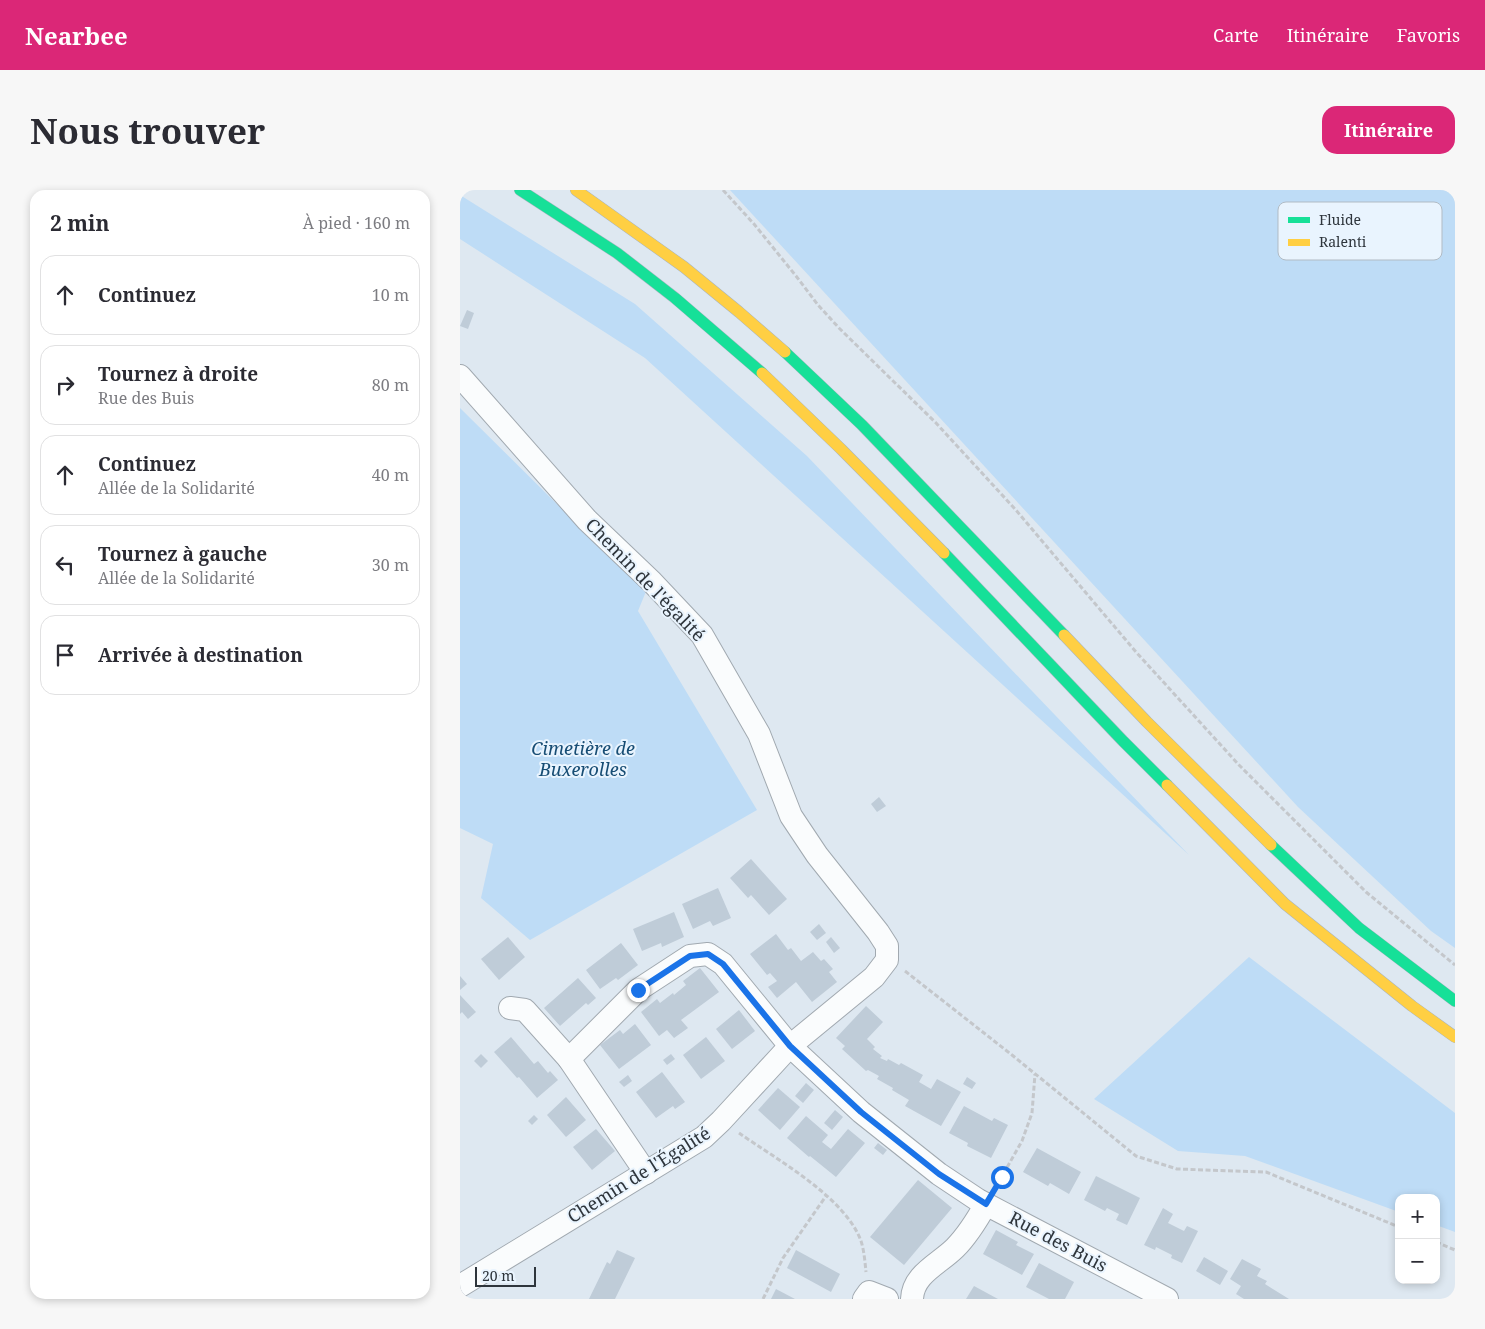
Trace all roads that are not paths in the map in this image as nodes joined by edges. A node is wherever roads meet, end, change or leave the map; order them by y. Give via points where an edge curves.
1 (520, 190) edge
2 (576, 190) edge
3 (460, 376) edge
4 (1285, 904) junction
5 (1315, 944) dead end
6 (887, 960) joint
7 (1455, 1001) edge
8 (510, 1008) dead end
9 (1455, 1038) edge
10 (790, 1046) junction
11 (569, 1059) junction
12 (646, 1173) junction
13 (986, 1204) junction
14 (460, 1286) edge
15 (912, 1299) edge
16 (1168, 1299) edge

1 - 4 highway via 617,253 675,298 774,384 916,523 1123,741
2 - 7 highway via 684,268 795,361 862,425 1147,722 1267,841 1360,928
3 - 6 street, Chemin de l'égalité via 587,520 702,635 759,734 791,816 817,855 878,932 887,946
4 - 5 highway
4 - 9 highway
6 - 10 street, Chemin de l'Égalité via 874,977
8 - 11 street via 525,1010
10 - 11 street, Rue des Buis via 723,964 708,954 690,956 638,990
10 - 12 street, Chemin de l'Égalité via 704,1137
10 - 13 street, Rue des Buis via 861,1112 939,1174
11 - 12 street
12 - 14 street, Chemin de l'Égalité
13 - 15 street via 974,1227 954,1249 921,1276 912,1289
13 - 16 street, Rue des Buis

